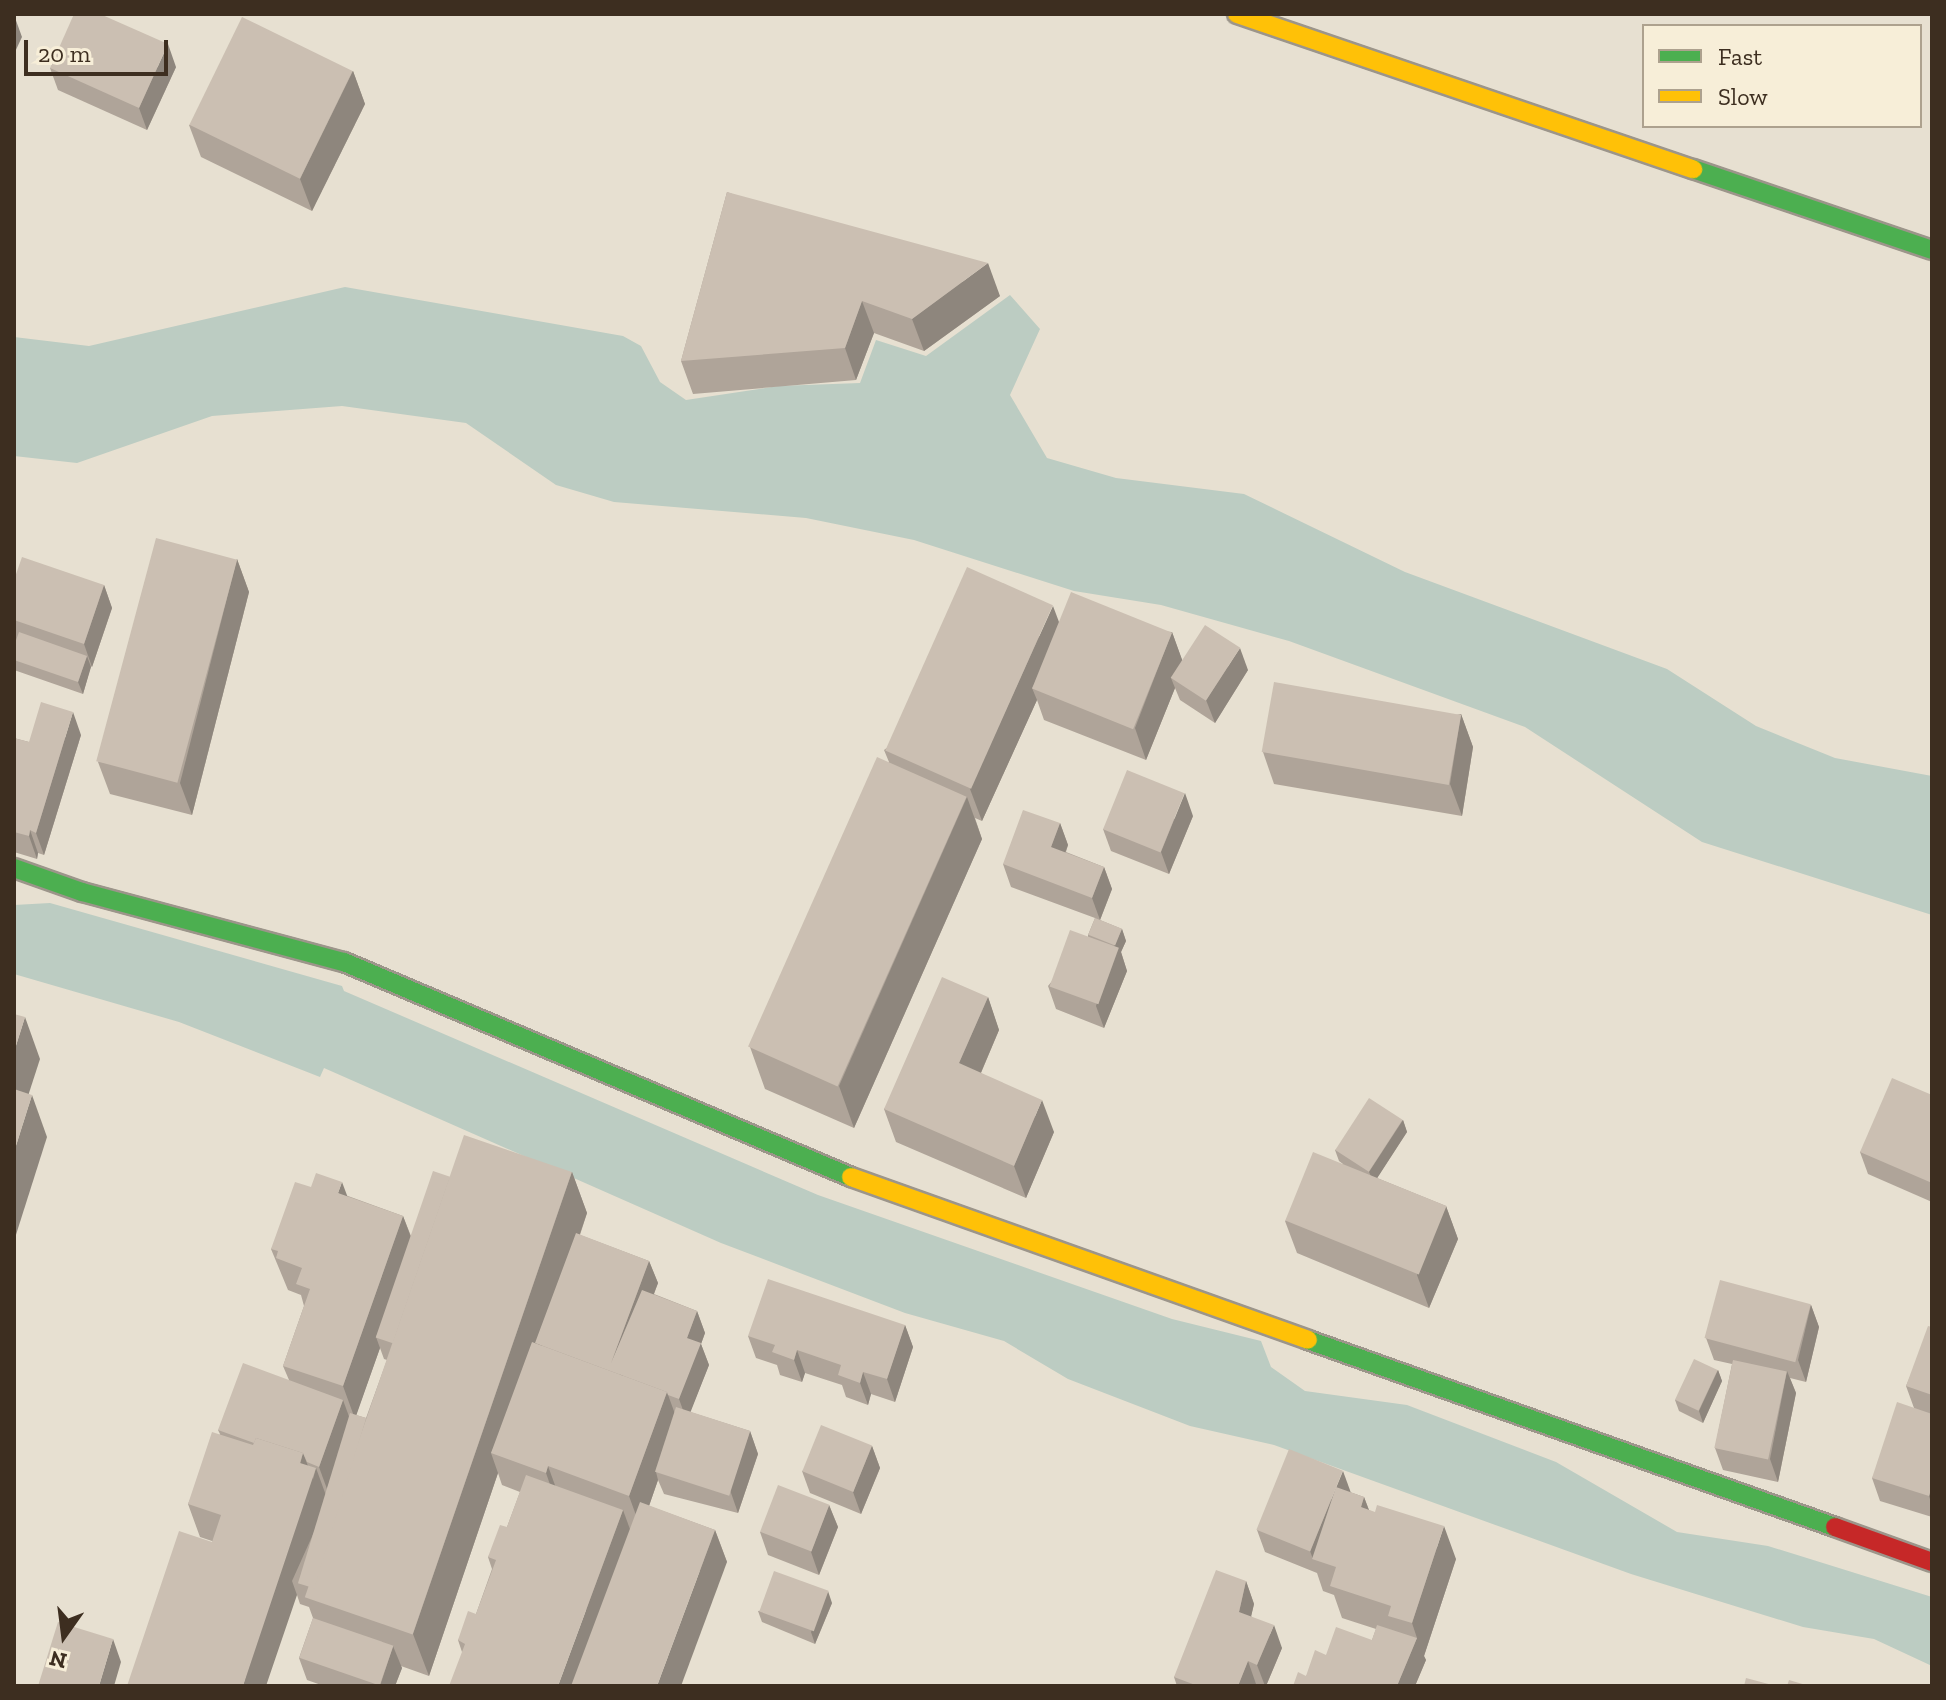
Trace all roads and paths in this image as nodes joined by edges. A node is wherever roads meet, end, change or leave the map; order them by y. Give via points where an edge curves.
1 (1237, 14) edge
2 (1932, 250) edge
3 (14, 868) edge
4 (1932, 1562) edge

1 - 2 street
3 - 4 street via 82,892 344,962 807,1161

